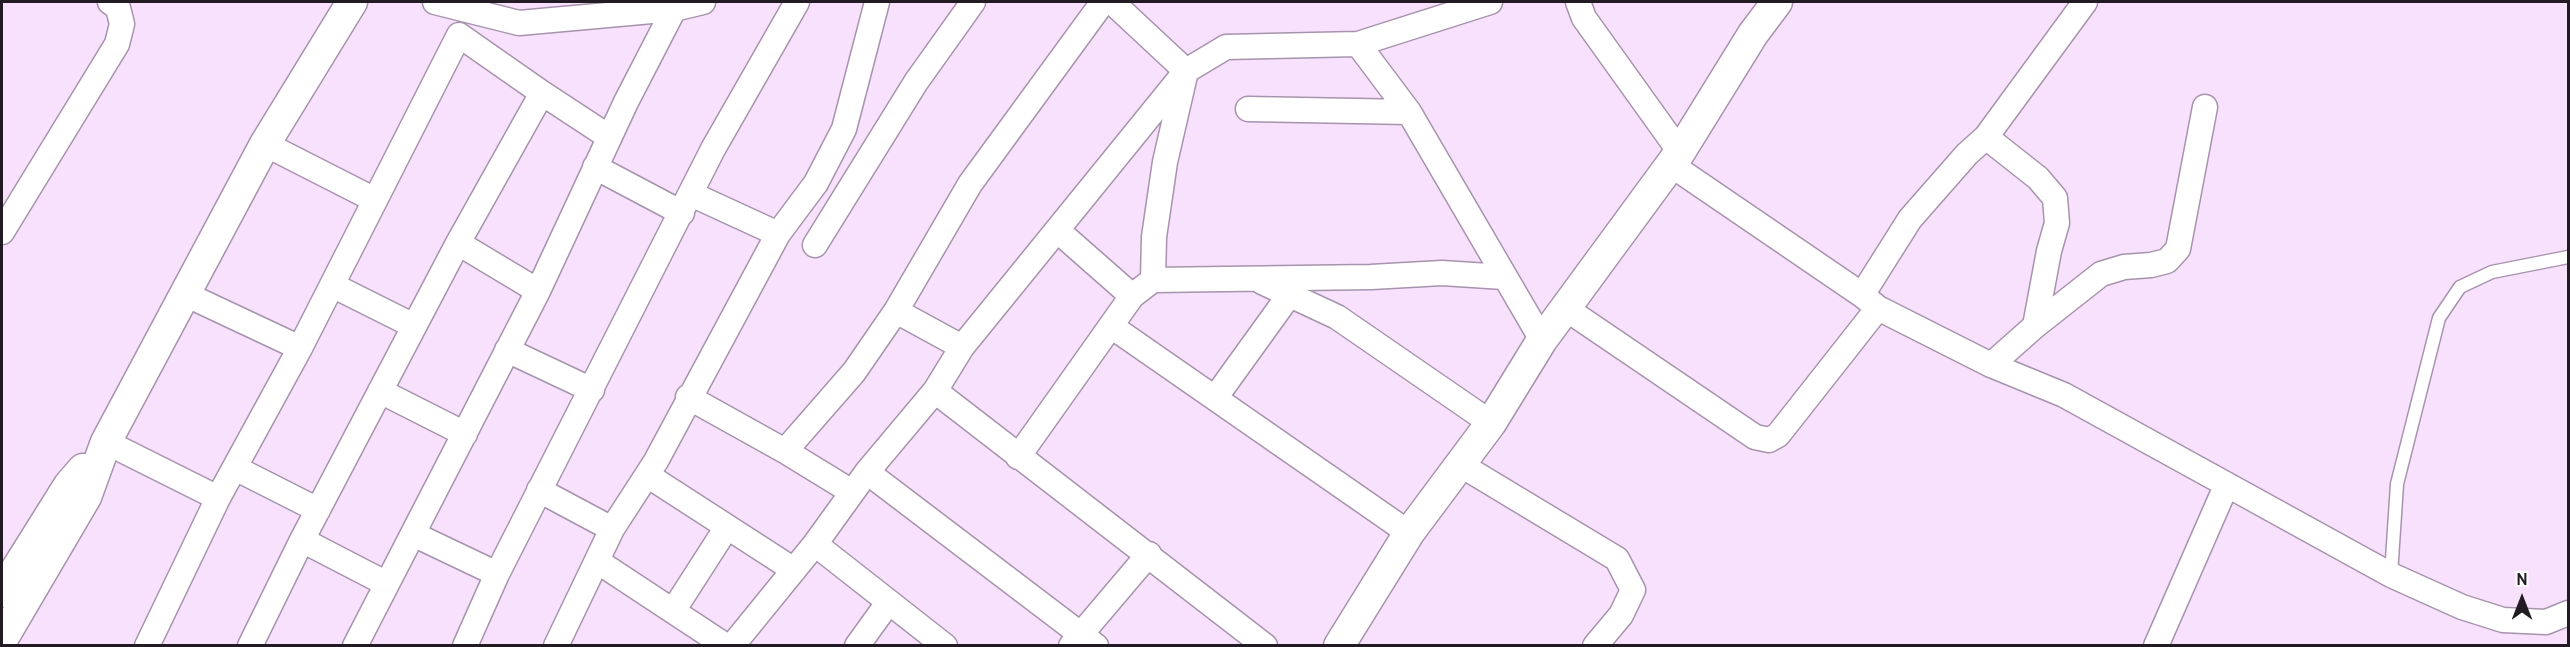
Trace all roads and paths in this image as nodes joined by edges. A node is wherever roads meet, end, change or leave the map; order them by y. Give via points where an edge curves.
1 (110, 2) edge
2 (352, 2) edge
3 (437, 2) edge
4 (703, 2) edge
5 (797, 2) edge
6 (877, 2) edge
7 (973, 2) edge
8 (1103, 2) edge
9 (1112, 2) edge
10 (1490, 2) edge
11 (1578, 2) edge
12 (1776, 2) edge
13 (2085, 2) edge
14 (674, 9) junction
15 (459, 35) junction
16 (1358, 44) junction
17 (1186, 71) junction
18 (542, 93) junction
19 (2205, 107) dead end
20 (1248, 109) dead end
21 (1409, 112) junction
22 (609, 137) junction
23 (1986, 137) junction
24 (265, 144) junction
25 (1675, 158) junction
26 (595, 167) junction
27 (375, 200) junction
28 (686, 203) junction
29 (1057, 230) junction
30 (2, 232) edge
31 (778, 234) junction
32 (458, 243) junction
33 (815, 245) dead end
34 (2568, 258) edge
35 (1252, 277) junction
36 (1504, 277) junction
37 (1153, 280) junction
38 (332, 285) junction
39 (538, 291) junction
40 (185, 294) junction
41 (1290, 294) junction
42 (1132, 296) junction
43 (1870, 302) junction
44 (1565, 308) junction
45 (896, 311) junction
46 (1111, 326) junction
47 (2035, 326) junction
48 (414, 327) junction
49 (1542, 340) junction
50 (962, 347) junction
51 (300, 348) junction
52 (507, 350) junction
53 (1991, 365) junction
54 (592, 390) junction
55 (380, 391) junction
56 (936, 391) junction
57 (688, 397) junction
58 (1215, 398) junction
59 (1491, 423) junction
60 (465, 434) junction
61 (106, 442) junction
62 (785, 451) junction
63 (1018, 457) junction
64 (1461, 465) junction
65 (235, 468) junction
66 (867, 472) junction
67 (647, 475) junction
68 (2226, 486) junction
69 (539, 490) junction
70 (852, 492) junction
71 (218, 498) junction
72 (318, 510) junction
73 (727, 527) junction
74 (612, 529) junction
75 (1409, 533) junction
76 (413, 534) junction
77 (302, 540) junction
78 (815, 544) junction
79 (1149, 554) junction
80 (597, 561) junction
81 (794, 570) junction
82 (496, 574) junction
83 (2391, 575) junction
84 (387, 584) junction
85 (2, 592) edge
86 (888, 603) junction
87 (673, 611) junction
88 (2568, 613) edge
89 (2, 640) edge
90 (1083, 642) edge
91 (147, 645) edge
92 (250, 645) edge
93 (355, 645) edge
94 (465, 645) edge
95 (556, 645) edge
96 (726, 645) edge
97 (732, 645) edge
98 (857, 645) edge
99 (945, 645) edge
100 (1264, 645) edge
101 (1338, 645) edge
102 (1595, 645) edge
103 (2156, 645) edge

1 - 30 street via 118,8 122,24 117,44
2 - 24 street
3 - 14 street via 519,23
3 - 15 street
4 - 14 street
5 - 28 street
6 - 31 street via 844,129 816,183
7 - 33 street via 916,82
8 - 45 street via 970,184
9 - 17 street
10 - 16 street
11 - 25 street via 1584,18
12 - 25 street
13 - 23 street
14 - 22 street
15 - 18 street
15 - 27 street
16 - 17 street via 1226,47
16 - 21 street
17 - 29 street
17 - 37 street via 1165,162 1154,237
18 - 22 street
18 - 32 street
19 - 47 street via 2178,249 2167,261 2101,274
20 - 21 street
21 - 36 street
22 - 26 street
23 - 43 street via 1910,219
23 - 47 street via 2038,178 2055,198 2057,223
24 - 27 street
24 - 40 street
25 - 43 street
25 - 44 street
26 - 28 street
26 - 39 street
27 - 38 street
28 - 31 street
28 - 54 street
29 - 42 street
29 - 50 street
31 - 57 street
32 - 39 street
32 - 48 street
34 - 83 lane via 2492,272 2460,286 2439,318 2397,484
35 - 36 street via 1442,273
35 - 37 street
35 - 41 street
36 - 49 street
37 - 42 street
38 - 48 street
38 - 51 street
39 - 52 street
40 - 51 street
40 - 61 street
41 - 58 street
41 - 59 street via 1337,317
42 - 46 street
43 - 44 street via 1778,435 1769,440 1755,437
43 - 53 street
44 - 49 street
45 - 50 street
45 - 62 street via 854,372
46 - 58 street
46 - 63 street
47 - 53 street
48 - 55 street
49 - 59 street
50 - 56 street
51 - 65 street
52 - 54 street
52 - 60 street
53 - 68 street via 2064,395
54 - 69 street
55 - 60 street
55 - 72 street
56 - 63 street
56 - 66 street
57 - 62 street
57 - 67 street
58 - 75 street
59 - 64 street
60 - 76 street
61 - 71 street
61 - 85 street via 69,485
61 - 89 street via 86,497
62 - 70 street
63 - 79 street
64 - 75 street
64 - 102 street via 1617,559 1633,590 1621,615
65 - 71 street
65 - 72 street
66 - 70 street
66 - 90 street
67 - 73 street
67 - 74 street
68 - 83 street
68 - 103 street
69 - 74 street
69 - 82 street
70 - 78 street
71 - 91 street
72 - 77 street
73 - 81 street
73 - 87 street
74 - 80 street
75 - 101 street
76 - 82 street
76 - 84 street
77 - 84 street
77 - 92 street
78 - 81 street
78 - 86 street
79 - 90 street
79 - 100 street
80 - 87 street
80 - 95 street
81 - 97 street
82 - 94 street
83 - 88 street via 2462,607 2503,620 2546,622
84 - 93 street
86 - 98 street
86 - 99 street
87 - 96 street

